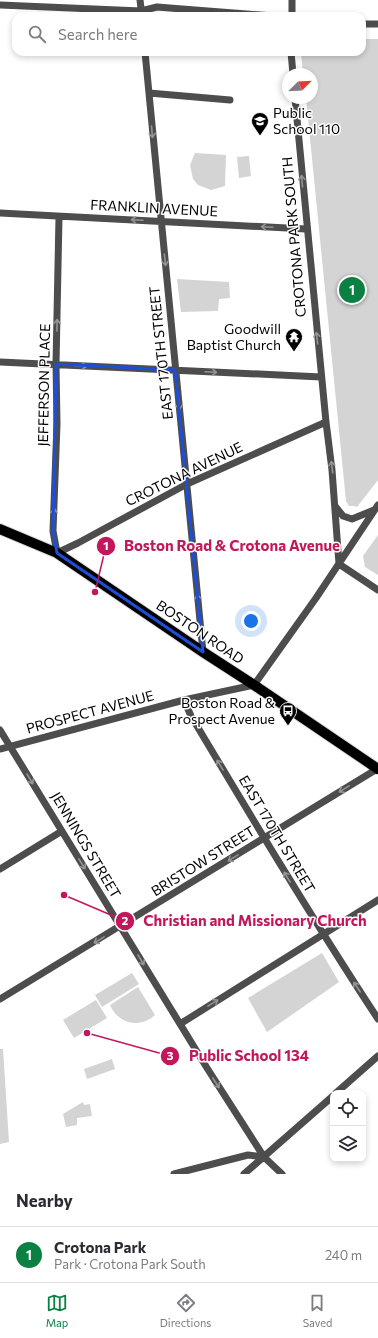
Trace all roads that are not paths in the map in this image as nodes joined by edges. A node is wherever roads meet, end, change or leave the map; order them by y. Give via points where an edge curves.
1 (140, 0) edge
2 (292, 0) edge
3 (0, 5) edge
4 (110, 12) edge
5 (142, 12) edge
6 (146, 12) edge
7 (221, 12) edge
8 (292, 12) edge
9 (366, 24) edge
10 (378, 24) edge
11 (145, 56) edge
12 (291, 56) edge
13 (292, 68) edge
14 (149, 94) junction
15 (230, 100) dead end
16 (296, 104) edge
17 (0, 213) edge
18 (59, 217) junction
19 (161, 222) junction
20 (306, 229) junction
21 (0, 362) edge
22 (56, 364) junction
23 (175, 370) junction
24 (321, 377) junction
25 (326, 422) junction
26 (187, 484) junction
27 (335, 506) junction
28 (376, 508) edge
29 (0, 529) edge
30 (57, 552) junction
31 (339, 564) junction
32 (378, 590) edge
33 (202, 652) junction
34 (254, 685) junction
35 (184, 700) junction
36 (0, 730) edge
37 (10, 746) junction
38 (0, 749) edge
39 (378, 769) edge
40 (62, 831) junction
41 (264, 839) junction
42 (0, 869) edge
43 (378, 900) edge
44 (120, 927) junction
45 (323, 935) junction
46 (0, 999) edge
47 (378, 1019) edge
48 (180, 1024) junction
49 (378, 1056) edge
50 (339, 1090) edge
51 (330, 1099) edge
52 (264, 1157) junction
53 (174, 1174) edge
54 (244, 1174) edge
55 (282, 1174) edge

1 - 5 street
2 - 8 street
3 - 4 street
6 - 7 street via 157,7
9 - 10 street
11 - 14 street, EAST 170TH STREET
12 - 13 street
14 - 15 street
14 -> 19 street, EAST 170TH STREET
20 -> 16 street, CROTONA PARK SOUTH
17 - 18 street, FRANKLIN AVENUE
19 -> 18 street, FRANKLIN AVENUE
22 -> 18 street, JEFFERSON PLACE
20 -> 19 street, FRANKLIN AVENUE
19 -> 23 street, EAST 170TH STREET
24 -> 20 street, CROTONA PARK SOUTH
21 - 22 street
22 -> 23 street
30 -> 22 street, JEFFERSON PLACE via 53,531 57,424
23 -> 24 street
23 -> 26 street, EAST 170TH STREET
24 - 25 street, CROTONA PARK SOUTH
25 - 26 street, CROTONA AVENUE
27 -> 25 street, CROTONA PARK SOUTH
26 - 30 street, CROTONA AVENUE
33 -> 26 street, EAST 170TH STREET
27 - 28 street via 343,516 352,519
27 - 31 street, CROTONA PARK SOUTH
28 - 31 street
29 - 30 main road, BOSTON ROAD
30 - 33 main road, BOSTON ROAD
31 - 32 street
31 - 34 street
33 - 34 main road, BOSTON ROAD
34 - 35 street, PROSPECT AVENUE
34 - 39 main road, BOSTON ROAD
35 - 37 street, PROSPECT AVENUE
41 -> 35 street, EAST 170TH STREET
36 - 37 street, JENNINGS STREET
37 - 38 street, PROSPECT AVENUE
37 -> 40 street, JENNINGS STREET
39 -> 41 street, BRISTOW STREET
40 - 42 street
40 -> 44 street, JENNINGS STREET
41 -> 44 street, BRISTOW STREET
45 -> 41 street, EAST 170TH STREET
43 - 45 street
44 -> 46 street, BRISTOW STREET
44 -> 48 street, JENNINGS STREET
47 -> 45 street, EAST 170TH STREET
48 -> 45 street
48 -> 52 street, JENNINGS STREET
49 - 50 street
51 - 52 street
52 - 53 street via 248,1155
52 - 54 street
52 - 55 street, JENNINGS STREET

